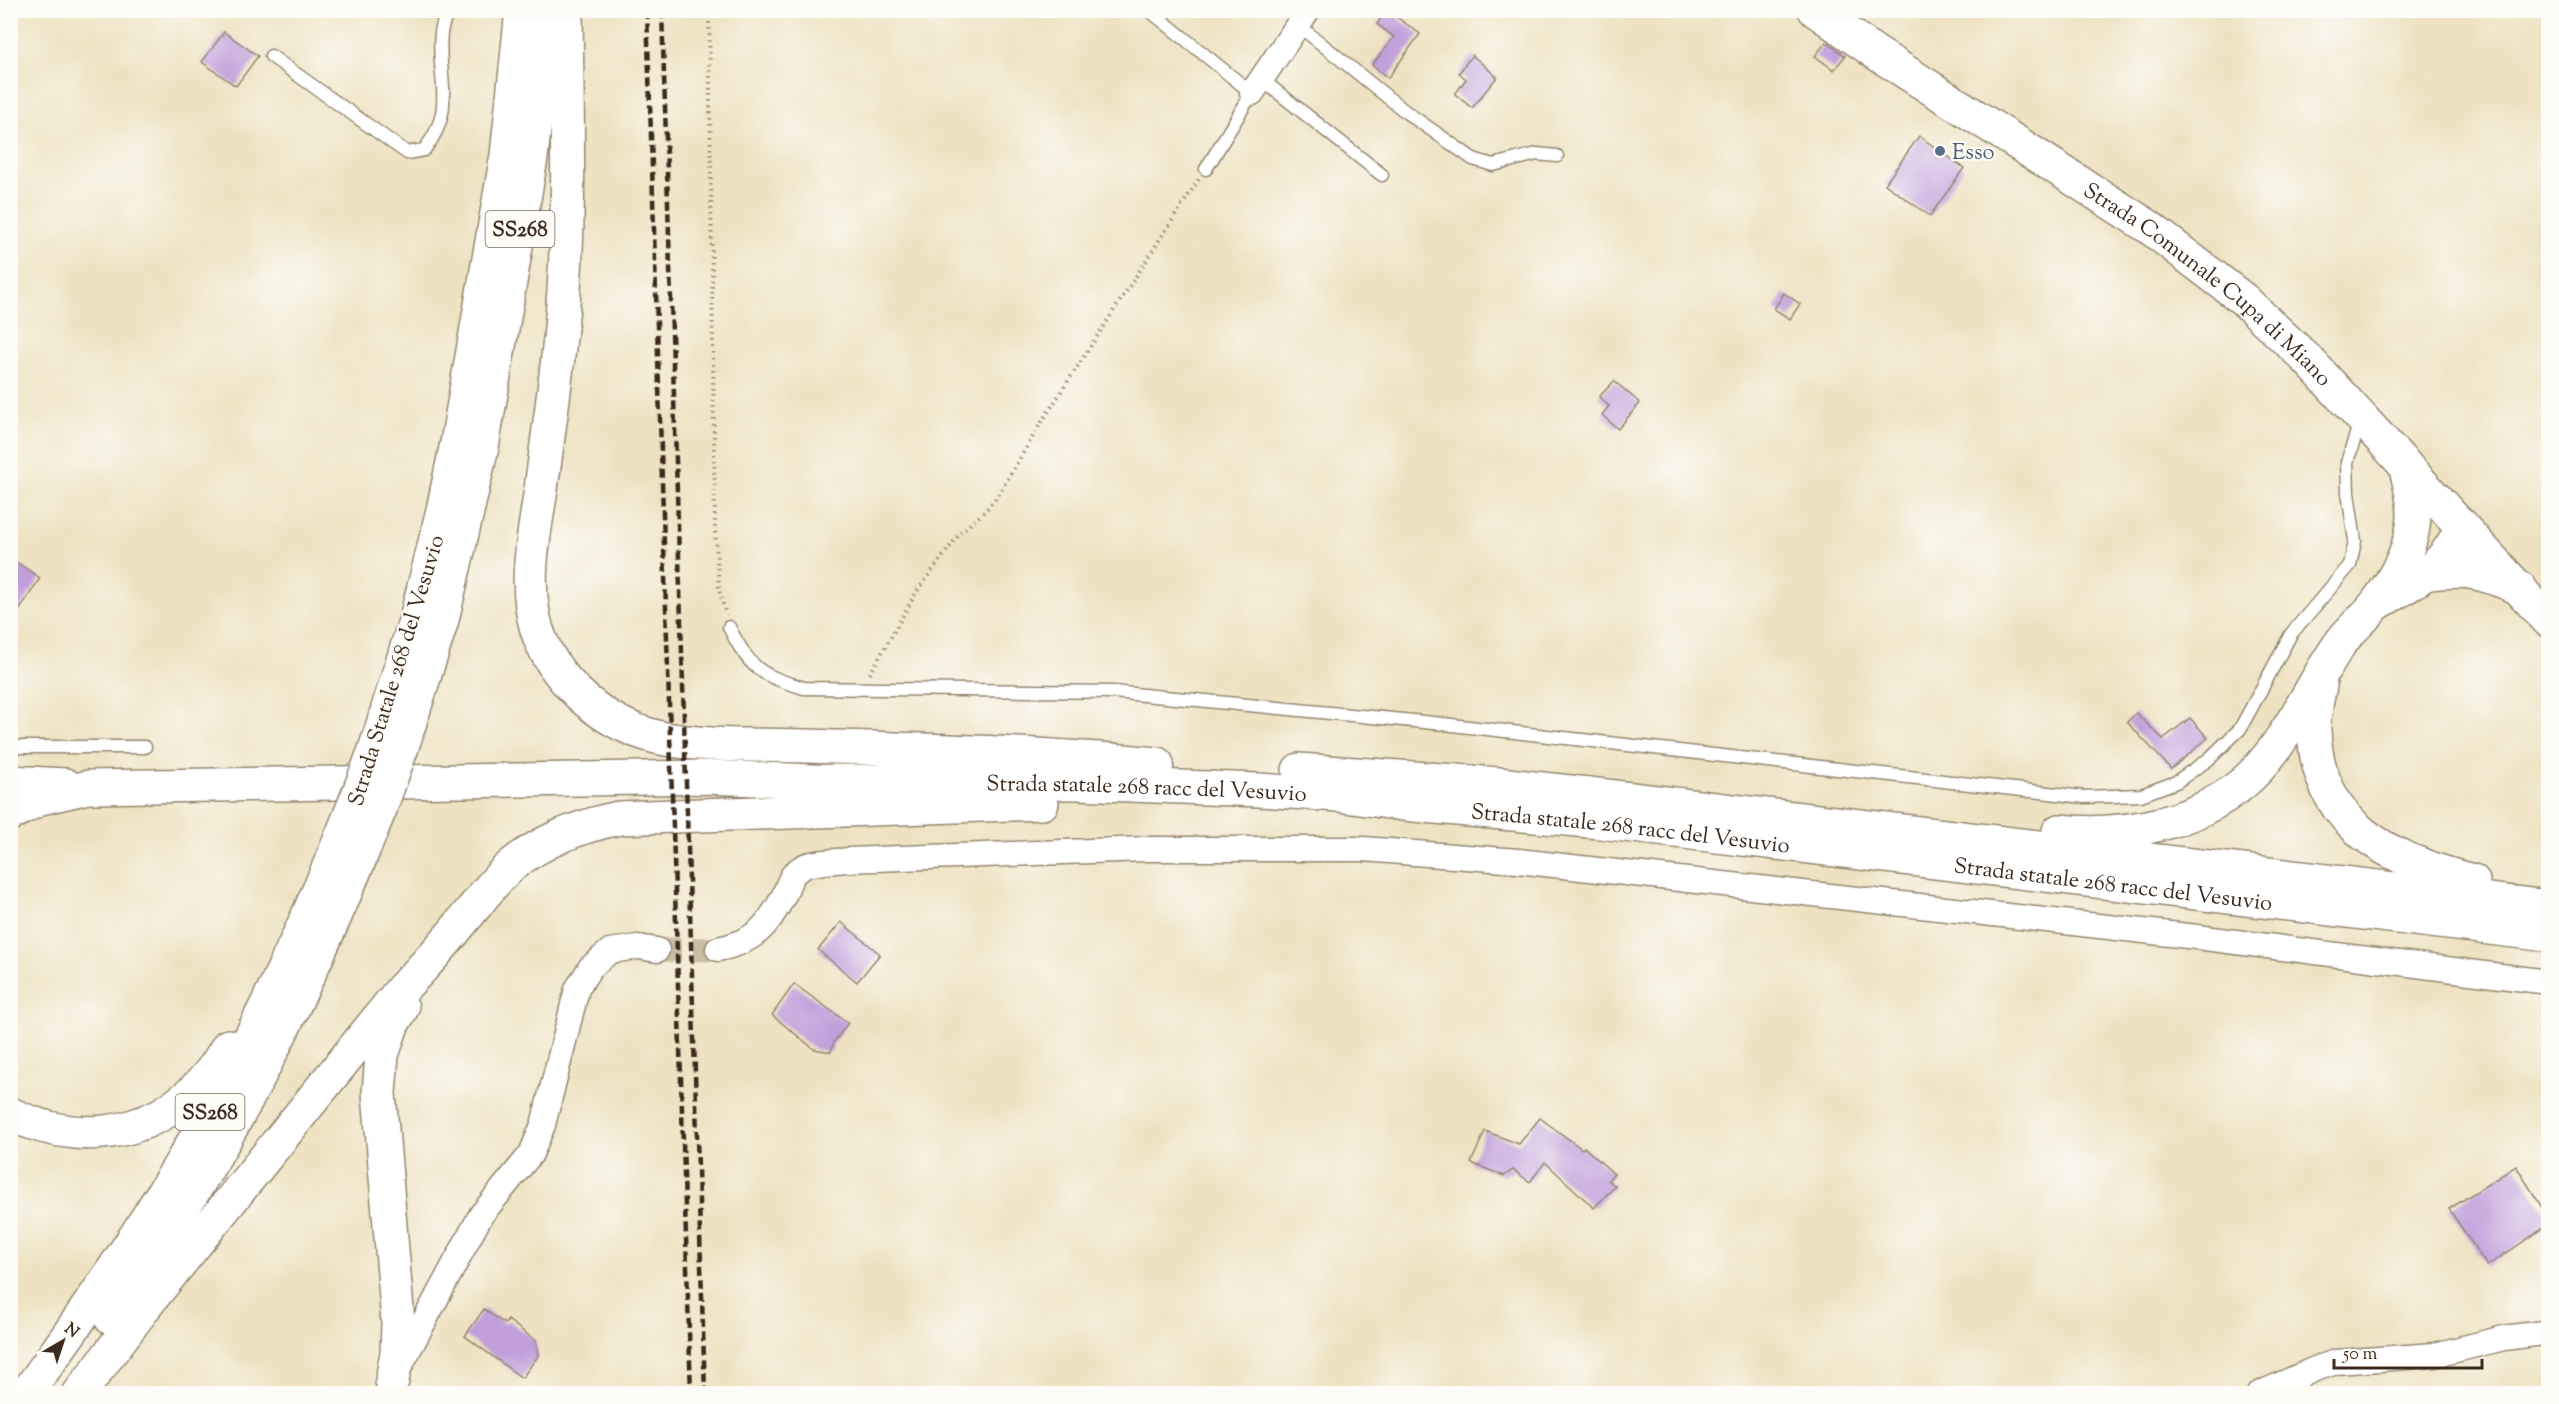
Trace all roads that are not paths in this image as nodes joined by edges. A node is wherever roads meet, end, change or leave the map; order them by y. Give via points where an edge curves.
1 (447, 10) edge
2 (522, 10) edge
3 (547, 10) edge
4 (566, 10) edge
5 (1149, 10) edge
6 (1815, 10) edge
7 (1303, 18) edge
8 (271, 56) dead end
9 (1257, 86) junction
10 (1557, 156) dead end
11 (1206, 169) road end
12 (1382, 175) dead end
13 (2362, 416) junction
14 (2405, 465) junction
15 (2462, 525) junction
16 (2415, 568) junction
17 (2520, 588) junction
18 (2548, 620) edge
19 (729, 627) road end
20 (2322, 670) junction
21 (10, 747) edge
22 (145, 747) dead end
23 (389, 748) junction
24 (1157, 764) junction
25 (707, 777) junction
26 (10, 782) edge
27 (88, 787) junction
28 (1403, 804) junction
29 (367, 808) junction
30 (10, 814) edge
31 (1828, 821) junction
32 (2548, 893) edge
33 (2548, 907) edge
34 (2548, 935) edge
35 (718, 949) tunnel mouth
36 (657, 950) tunnel mouth
37 (431, 960) junction
38 (2548, 982) edge
39 (10, 1114) edge
40 (397, 1297) junction
41 (424, 1320) junction
42 (2548, 1336) edge
43 (388, 1387) edge
44 (26, 1394) edge
45 (58, 1394) edge
46 (79, 1394) edge
47 (2259, 1394) edge

1 - 8 lane via 441,33 443,112 436,135 424,150 407,153
2 - 23 main road, Strada Statale 268 del Vesuvio / SS268 via 507,155 457,443
3 - 23 main road, Strada Statale 268 del Vesuvio / SS268 via 531,158 482,447 442,620
4 - 24 main road via 565,283 557,373 530,560 530,597 551,661 594,708 648,735 706,742 1056,755
5 - 9 lane
6 - 13 main road, Strada Comunale Cupa di Miano via 2149,227 2243,299
7 - 9 street
7 - 10 lane via 1406,112 1473,159 1492,165 1537,154
9 - 11 lane
9 - 12 lane
13 - 14 main road, Strada Comunale Cupa di Miano
13 - 19 lane via 2347,462 2355,541 2350,565 2291,634 2240,729 2209,759 2176,782 2141,795 2084,797 2023,791 1654,747 1113,692 804,688 768,678 742,654
14 - 15 main road, Strada Comunale Cupa di Miano
14 - 16 main road via 2414,515 2410,537
15 - 16 main road via 2426,537
15 - 17 main road, Strada Comunale Cupa di Miano
16 - 17 main road via 2485,574
16 - 20 main road via 2340,643
17 - 18 main road, Strada Comunale Cupa di Miano
20 - 31 main road via 2280,739 2253,774 2220,799 2180,819 2130,830 2077,833 1913,821
20 - 32 main road via 2314,729 2317,759 2327,792 2344,816 2366,837 2394,855 2433,871
21 - 22 lane
23 - 29 main road, Strada Statale 268 del Vesuvio / SS268, bridge
24 - 25 main road, Strada statale 268 racc del Vesuvio via 812,768
24 - 31 main road, Strada statale 268 racc del Vesuvio via 1499,784
25 - 27 main road, Strada statale 268 racc del Vesuvio
25 - 28 main road, Strada statale 268 racc del Vesuvio via 1215,788 1338,795
26 - 27 main road
27 - 30 main road, Strada statale 268 racc del Vesuvio via 41,798
28 - 34 main road, Strada statale 268 racc del Vesuvio via 1600,822
28 - 37 main road via 1142,800 619,818 564,833 511,866
29 - 39 main road via 306,891 227,1049 192,1090 146,1121 95,1134 65,1133
29 - 44 main road, Strada Statale 268 del Vesuvio / SS268 via 207,1119 116,1266
29 - 45 main road, Strada Statale 268 del Vesuvio / SS268 via 311,971 255,1084 186,1204
31 - 33 main road, Strada statale 268 racc del Vesuvio
35 - 38 street via 751,939 767,923 791,876 802,866 847,860 1146,849 1363,849 1565,866 2197,937
36 - 41 street via 638,947 610,951 590,968 577,989 543,1125 531,1154 481,1215
37 - 40 main road via 392,1025 382,1055 379,1093
37 - 46 main road via 402,989 150,1300
40 - 41 main road via 405,1316 413,1322
40 - 43 main road via 397,1353
41 - 43 street
42 - 47 street via 2543,1333 2505,1338 2435,1355 2336,1362

